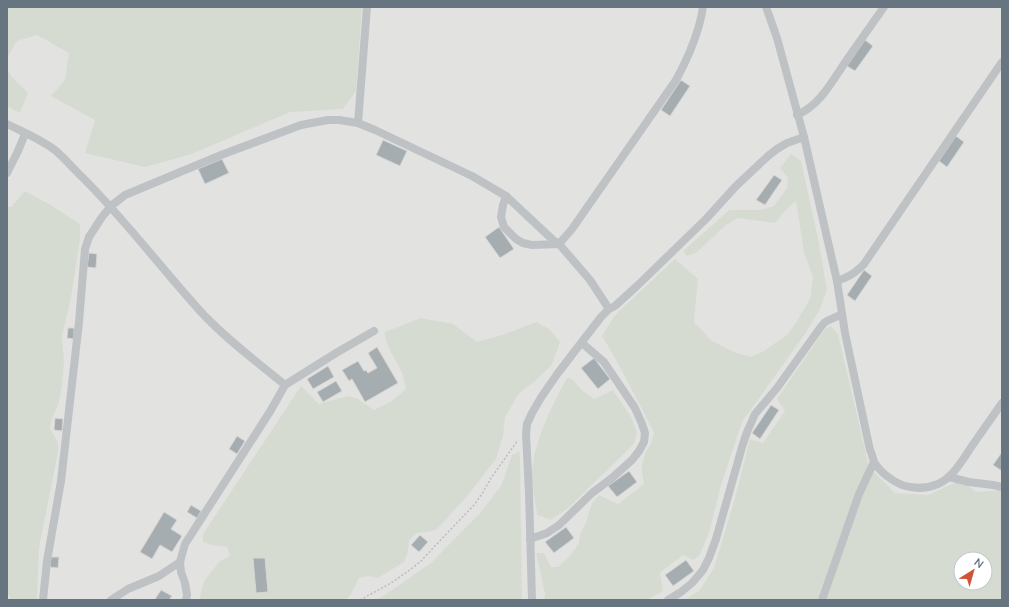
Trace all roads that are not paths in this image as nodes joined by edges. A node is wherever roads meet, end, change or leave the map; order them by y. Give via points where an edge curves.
1 (367, 7) edge
2 (703, 7) edge
3 (766, 7) edge
4 (884, 7) edge
5 (1002, 62) edge
6 (797, 115) junction
7 (358, 123) junction
8 (7, 124) edge
9 (25, 134) junction
10 (804, 137) junction
11 (7, 173) edge
12 (506, 196) junction
13 (111, 206) junction
14 (559, 244) junction
15 (837, 281) junction
16 (609, 309) junction
17 (842, 314) junction
18 (374, 330) dead end
19 (582, 343) junction
20 (285, 385) junction
21 (1002, 403) edge
22 (874, 462) junction
23 (949, 477) junction
24 (1002, 487) edge
25 (530, 539) junction
26 (180, 562) junction
27 (43, 600) edge
28 (112, 600) edge
29 (186, 600) edge
30 (532, 600) edge
31 (668, 600) edge
32 (822, 600) edge

1 - 7 lane
2 - 14 lane via 694,42 676,80
3 - 6 lane via 777,38
4 - 6 lane via 824,93 811,107
5 - 15 lane via 864,264 856,272
6 - 10 lane
7 - 12 lane via 472,176
7 - 13 lane via 328,120 301,125 146,186 125,195
8 - 9 lane
9 - 11 lane
9 - 13 lane via 55,151
10 - 15 lane
10 - 16 lane via 777,148 755,167 638,285
12 - 14 lane
12 - 14 lane via 501,217 504,227 516,239 532,245
13 - 20 lane via 214,325
13 - 27 lane via 89,237 85,249 61,481
14 - 16 lane via 590,280
15 - 17 lane
16 - 19 lane
17 - 22 lane
17 - 31 lane via 825,322 755,414 742,447 709,558 692,583
18 - 20 lane
19 - 25 lane via 542,396 527,424
19 - 25 lane via 604,362 634,408 645,433 644,442 632,460 559,524 547,533
20 - 26 lane via 186,544
21 - 23 lane
22 - 23 lane via 890,479 913,488 925,488
22 - 32 lane via 859,494
23 - 24 lane
25 - 30 lane
26 - 28 lane
26 - 29 lane

